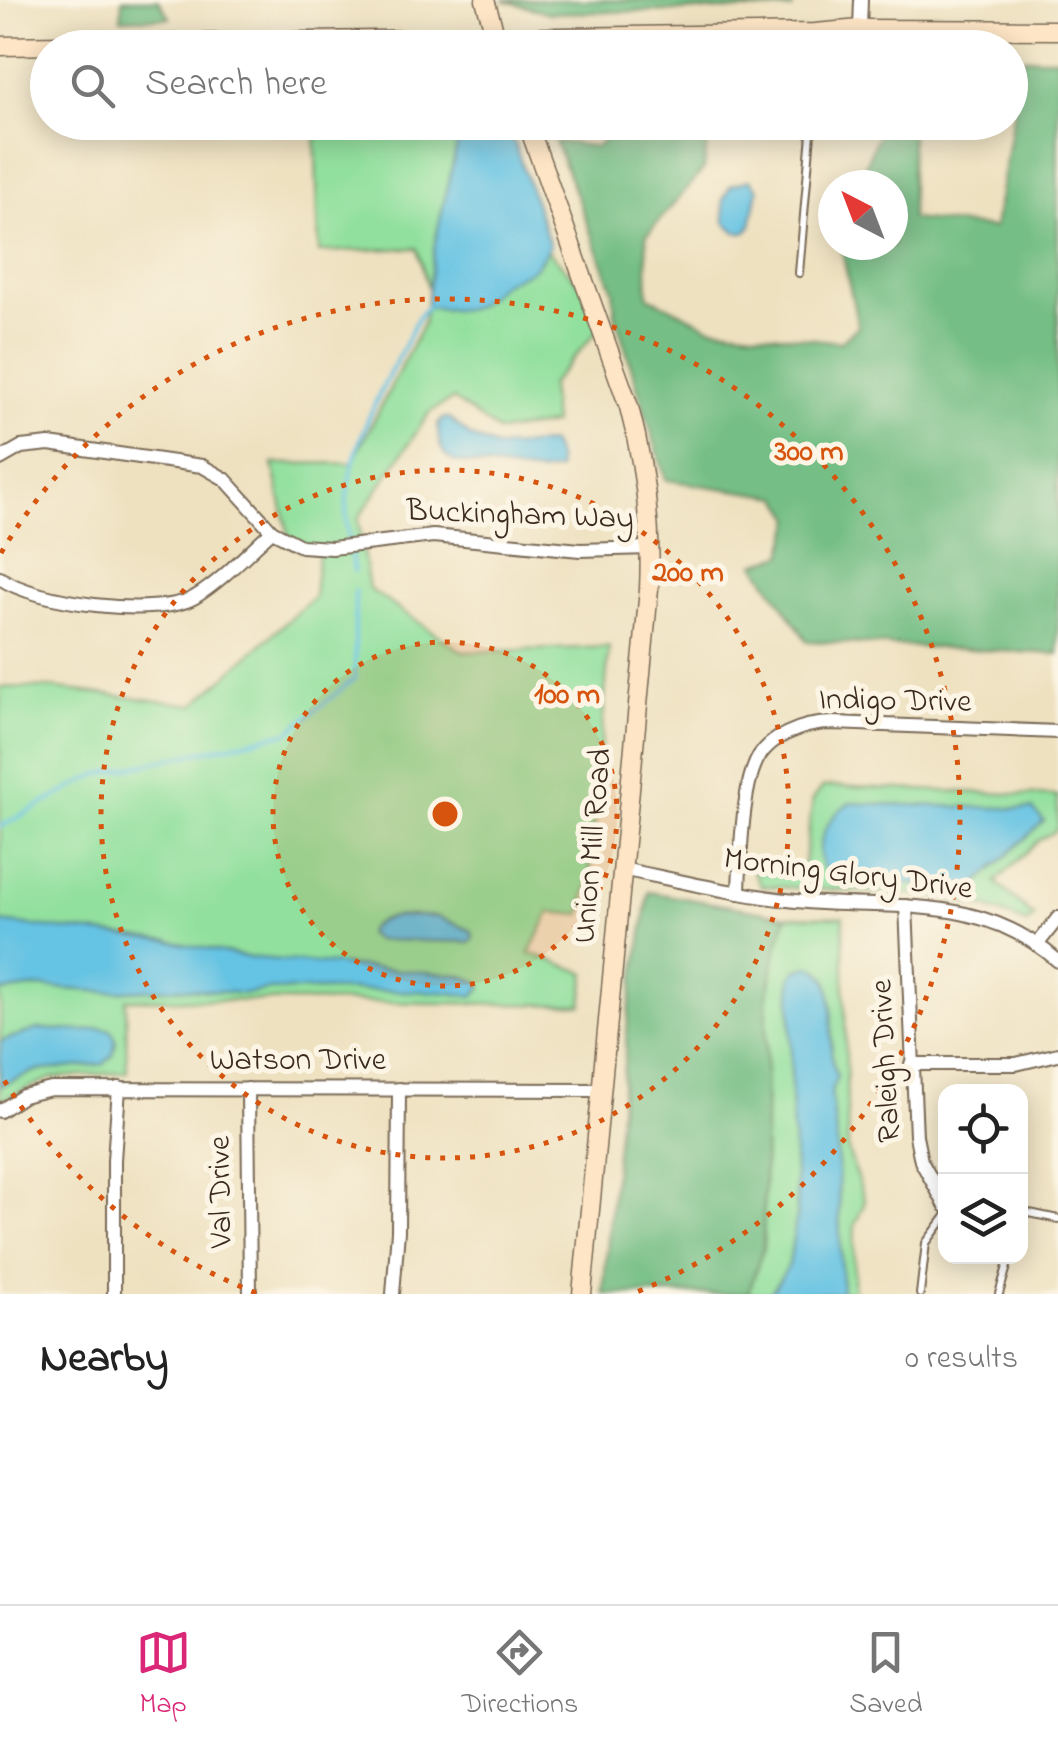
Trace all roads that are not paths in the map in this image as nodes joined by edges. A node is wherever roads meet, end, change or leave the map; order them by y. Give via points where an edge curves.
1 (485, 0) edge
2 (861, 0) edge
3 (860, 29) junction
4 (494, 30) edge
5 (856, 30) edge
6 (1058, 30) edge
7 (0, 46) edge
8 (30, 46) edge
9 (533, 140) edge
10 (810, 140) edge
11 (799, 274) dead end
12 (0, 459) edge
13 (272, 531) junction
14 (650, 548) junction
15 (0, 578) edge
16 (1058, 732) edge
17 (622, 869) junction
18 (739, 894) junction
19 (906, 906) junction
20 (1058, 918) edge
21 (1037, 945) junction
22 (1058, 962) edge
23 (1058, 1054) edge
24 (911, 1064) junction
25 (120, 1088) junction
26 (248, 1089) junction
27 (400, 1089) junction
28 (601, 1090) junction
29 (0, 1111) edge
30 (938, 1192) edge
31 (1028, 1213) edge
32 (1058, 1219) edge
33 (938, 1227) edge
34 (1008, 1264) edge
35 (114, 1294) edge
36 (250, 1294) edge
37 (393, 1294) edge
38 (582, 1294) edge
39 (920, 1294) edge
40 (1000, 1294) edge

1 - 4 street
2 - 3 street
3 - 5 street
3 - 6 street
7 - 8 street
9 - 14 street, Union Mill Road via 629,407 647,492
10 - 11 lane
12 - 13 street, Buckingham Way via 22,447 49,444 189,463 224,478
13 - 14 street, Buckingham Way via 316,549 433,536 580,550
13 - 15 street via 204,590 169,607 48,597
14 - 17 street, Union Mill Road
16 - 18 street, Indigo Drive via 822,723 786,733 754,765
17 - 18 street, Morning Glory Drive
17 - 28 street, Union Mill Road
18 - 19 street, Morning Glory Drive
19 - 21 street, Morning Glory Drive via 986,918
19 - 24 street, Raleigh Drive
20 - 21 street
21 - 22 street, Morning Glory Drive
23 - 24 street via 1016,1064
24 - 30 street, Raleigh Drive via 918,1150
25 - 26 street, Watson Drive
25 - 29 street, Watson Drive via 51,1089
25 - 35 street
26 - 27 street, Watson Drive
26 - 36 street, Val Drive
27 - 28 street, Watson Drive
27 - 37 street
28 - 38 street, Union Mill Road
31 - 32 lane
33 - 39 lane via 926,1243
34 - 40 lane

